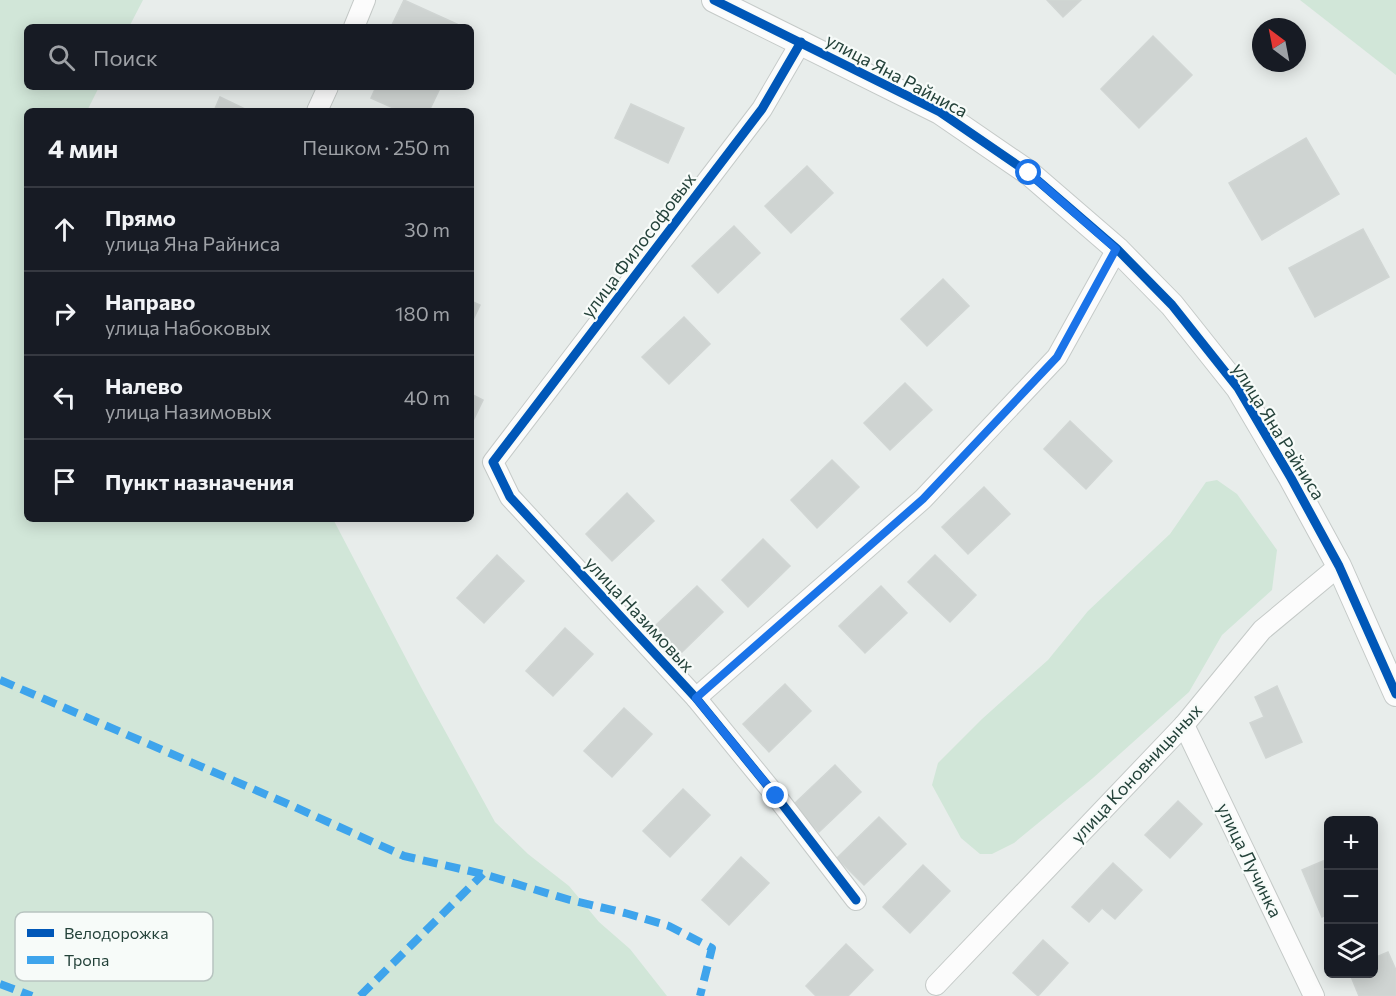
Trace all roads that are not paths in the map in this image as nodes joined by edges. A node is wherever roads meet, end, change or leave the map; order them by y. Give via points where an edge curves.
1 (365, 0) edge
2 (714, 0) edge
3 (355, 24) edge
4 (801, 42) junction
5 (327, 90) edge
6 (318, 108) edge
7 (1116, 249) junction
8 (493, 462) joint
9 (1340, 566) junction
10 (1396, 694) edge
11 (696, 698) junction
12 (1184, 725) junction
13 (856, 900) dead end
14 (936, 985) dead end
15 (1314, 996) edge

1 - 3 street
2 - 4 street, улица Яна Райниса
4 - 7 street, улица Яна Райниса via 940,112 1029,173
4 - 8 street, улица Философовых via 762,110
5 - 6 street
7 - 9 street, улица Яна Райниса via 1172,305 1238,388
7 - 11 street via 1057,357 923,499
8 - 11 street, улица Назимовых via 510,497
9 - 10 street, улица Яна Райниса
9 - 12 street, улица Коновницыных via 1262,630
11 - 13 street, улица Назимовых
12 - 14 street, улица Коновницыных
12 - 15 street, улица Лучинка

